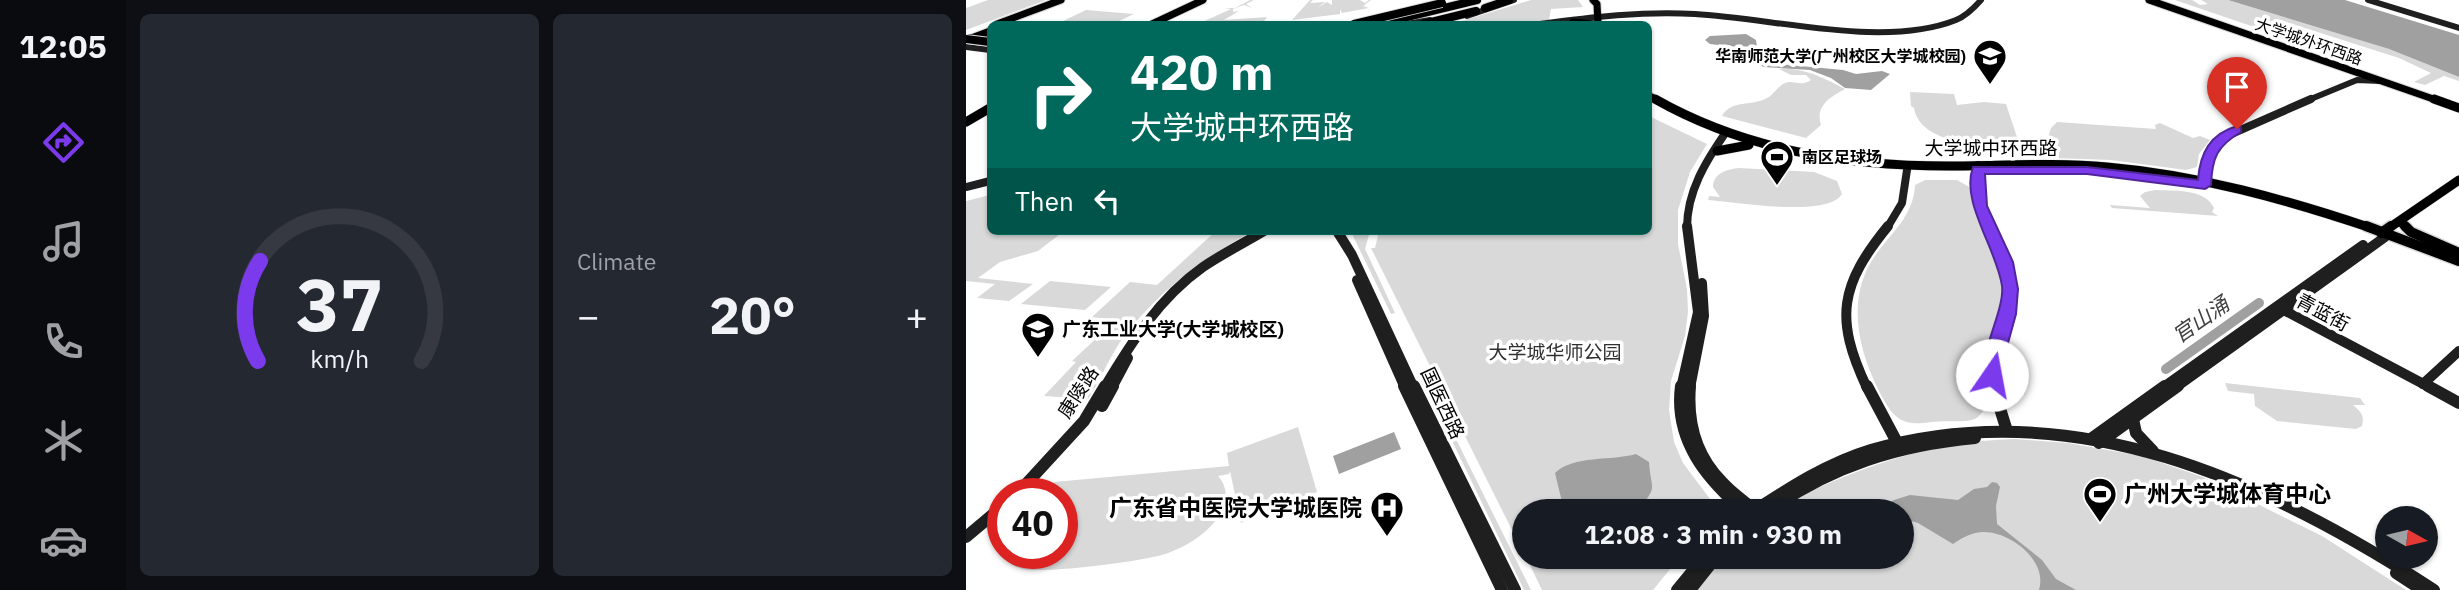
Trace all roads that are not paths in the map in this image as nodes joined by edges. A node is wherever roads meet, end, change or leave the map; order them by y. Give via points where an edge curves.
1 (1061, 0) edge
2 (1070, 0) edge
3 (1206, 0) edge
4 (1451, 0) edge
5 (1459, 0) edge
6 (1468, 0) edge
7 (1501, 0) edge
8 (1512, 0) edge
9 (1594, 0) edge
10 (1602, 0) edge
11 (1983, 0) edge
12 (2149, 0) edge
13 (2368, 0) edge
14 (2374, 0) edge
15 (1443, 1) edge
16 (2164, 3) edge
17 (1482, 5) edge
18 (2180, 9) junction
19 (1458, 16) joint
20 (1601, 20) edge
21 (1005, 21) edge
22 (1015, 21) edge
23 (1159, 21) edge
24 (1164, 21) edge
25 (1367, 21) edge
26 (1394, 21) edge
27 (1405, 21) edge
28 (1407, 21) edge
29 (1436, 21) edge
30 (1450, 21) edge
31 (2458, 24) edge
32 (987, 30) edge
33 (987, 31) edge
34 (975, 36) junction
35 (967, 41) edge
36 (987, 42) edge
37 (987, 43) edge
38 (2351, 70) junction
39 (2357, 80) junction
40 (2385, 82) junction
41 (1652, 97) edge
42 (987, 104) edge
43 (1652, 104) edge
44 (2459, 105) edge
45 (987, 110) edge
46 (966, 116) edge
47 (966, 122) edge
48 (1727, 135) junction
49 (1749, 145) junction
50 (1717, 151) junction
51 (1978, 168) junction
52 (1907, 170) junction
53 (2459, 180) edge
54 (987, 181) edge
55 (2205, 183) junction
56 (966, 185) edge
57 (2401, 222) junction
58 (2383, 234) junction
59 (1257, 235) edge
60 (1264, 235) edge
61 (1333, 235) edge
62 (1340, 235) edge
63 (2459, 253) edge
64 (2459, 261) edge
65 (2459, 268) edge
66 (2282, 308) junction
67 (2459, 351) edge
68 (2425, 383) junction
69 (2459, 400) edge
70 (2133, 419) junction
71 (2007, 430) junction
72 (2096, 442) junction
73 (1899, 446) junction
74 (2160, 454) junction
75 (1032, 478) edge
76 (1041, 478) edge
77 (1730, 499) edge
78 (1741, 499) edge
79 (1772, 499) edge
80 (1786, 499) edge
81 (987, 519) edge
82 (987, 527) edge
83 (966, 537) edge
84 (966, 545) edge
85 (1694, 569) edge
86 (1707, 569) edge
87 (1502, 590) edge
88 (1515, 590) edge
89 (1677, 590) edge
90 (1690, 590) edge
91 (2422, 590) edge
92 (2434, 590) edge

1 - 21 main road
2 - 22 main road
3 - 23 main road
3 - 24 main road
4 - 15 highway
5 - 28 main road
6 - 28 highway
7 - 17 highway
7 - 28 main road via 1457,14
8 - 17 highway
8 - 30 main road
9 - 20 main road
10 - 20 main road
11 - 20 main road via 1959,22 1908,33 1696,16
12 - 16 main road, 大学城外环西路
13 - 31 main road
14 - 31 main road
15 - 25 highway, bridge
16 - 18 main road, 大学城外环西路
17 - 19 highway
17 - 26 highway
17 - 27 highway
17 - 28 highway
18 - 38 main road, 大学城外环西路
18 - 44 main road, 大学城外环西路
19 - 29 highway
32 - 34 main road
33 - 35 main road
34 - 35 main road
34 - 36 main road
35 - 37 highway, bridge
38 - 39 main road
38 - 40 main road, 大学城外环西路
39 - 40 main road
39 - 55 main road via 2227,134 2207,156
40 - 44 main road, 大学城外环西路
41 - 48 main road, 大学城中环西路
42 - 46 main road
43 - 48 main road, 大学城中环西路
45 - 47 main road
48 - 49 main road, 大学城中环西路
48 - 50 main road
48 - 51 main road, 大学城中环西路 via 1866,163
48 - 77 main road via 1698,173 1687,207 1686,234 1698,312 1682,381 1681,410 1694,459
49 - 50 main road
49 - 52 main road, 大学城中环西路 via 1832,163
50 - 78 main road via 1701,179 1693,208 1693,240 1705,312 1689,382 1689,409 1694,438 1706,463
51 - 52 main road, 大学城中环西路
51 - 55 main road, 大学城中环西路 via 2069,169
51 - 71 main road via 1980,206 2005,262 2010,289 2008,314 1993,358 1992,382
52 - 73 main road via 1903,206 1862,260 1846,302 1855,360
53 - 57 main road
54 - 56 main road
55 - 58 main road, 大学城中环西路
57 - 58 main road
57 - 63 main road via 2411,232
58 - 64 main road, 大学城中环西路
58 - 65 main road, 大学城中环西路
58 - 66 main road
59 - 75 main road, 康陵路 via 1202,268 1161,304 1132,340 1084,421
60 - 76 main road, 康陵路 via 1212,266 1166,306 1136,344 1093,420
61 - 87 main road, 国医西路 via 1349,261
62 - 88 main road, 国医西路
66 - 68 main road, 青蓝街
66 - 70 main road
66 - 72 main road
67 - 68 main road
68 - 69 main road, 青蓝街
70 - 72 main road
70 - 74 main road via 2137,434
71 - 72 main road
71 - 73 main road via 1947,433
72 - 73 main road via 2009,437
72 - 74 main road
72 - 91 main road via 2257,496 2346,542
73 - 79 main road via 1846,458
73 - 80 main road via 1836,471
74 - 92 main road via 2228,477 2293,507
81 - 83 main road
82 - 84 main road
85 - 89 main road
86 - 90 main road

